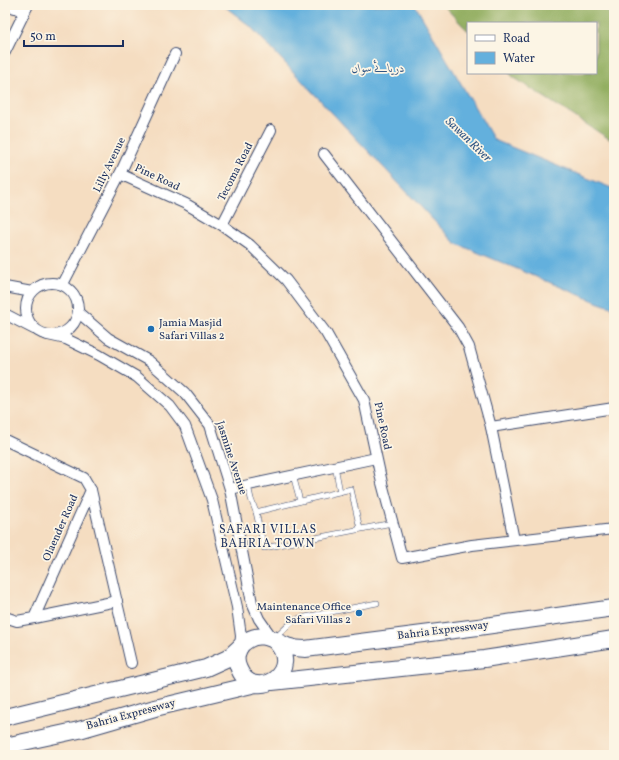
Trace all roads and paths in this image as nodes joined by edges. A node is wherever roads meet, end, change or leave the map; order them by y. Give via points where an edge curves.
1 (5, 5) edge
2 (26, 8) edge
3 (5, 52) edge
4 (175, 54) dead end
5 (271, 130) dead end
6 (324, 154) dead end
7 (120, 174) junction
8 (222, 225) junction
9 (63, 284) junction
10 (5, 287) edge
11 (32, 292) junction
12 (79, 313) junction
13 (5, 314) edge
14 (36, 330) junction
15 (48, 335) junction
16 (614, 408) edge
17 (491, 427) junction
18 (5, 440) edge
19 (376, 458) junction
20 (335, 466) junction
21 (293, 475) junction
22 (248, 485) junction
23 (230, 489) junction
24 (91, 490) junction
25 (340, 492) junction
26 (300, 501) junction
27 (256, 512) junction
28 (392, 523) junction
29 (360, 529) junction
30 (614, 529) edge
31 (514, 540) junction
32 (117, 601) junction
33 (377, 603) dead end
34 (614, 608) edge
35 (5, 617) edge
36 (34, 618) junction
37 (273, 639) junction
38 (614, 639) edge
39 (240, 647) junction
40 (131, 663) dead end
41 (272, 682) junction
42 (256, 684) junction
43 (5, 717) edge
44 (5, 746) edge

1 - 2 street
2 - 3 street
4 - 7 street, Lilly Avenue
5 - 8 street, Tecoma Road
6 - 17 street via 458,327 470,347
7 - 8 street, Pine Road via 186,204
7 - 9 street, Lilly Avenue
8 - 19 street, Pine Road via 250,245 286,280 326,333 364,400
9 - 11 street via 43,284
9 - 12 street via 77,299
10 - 11 street
11 - 14 street via 26,304 27,318
12 - 15 street via 73,326 62,334
12 - 23 street, Jasmine Avenue via 108,338 149,361 185,393 210,425
13 - 14 street
14 - 15 street
15 - 39 street via 66,339 137,377 170,406 184,426 212,500 239,618
16 - 17 street
17 - 31 street
18 - 24 street, Olaender Road via 84,478
19 - 20 street
19 - 28 street, Pine Road
20 - 21 street
20 - 25 lane
21 - 22 street
21 - 26 lane
22 - 23 street
22 - 27 lane
23 - 37 street, Jasmine Avenue via 252,602 259,619
24 - 32 street
24 - 36 street, Olaender Road
25 - 26 lane
25 - 29 lane via 351,489
26 - 27 lane
27 - 29 lane via 264,548
28 - 29 lane
28 - 31 street, Pine Road via 402,558
30 - 31 street, Pine Road
32 - 36 street
32 - 40 street
33 - 37 lane via 300,618
34 - 37 main road, Bahria Expressway via 305,649 291,647
35 - 36 street via 17,621
37 - 39 main road via 251,638
37 - 41 main road via 282,650 284,664 282,672
38 - 41 main road via 484,659
39 - 42 main road via 237,666 247,681
39 - 43 main road via 228,658 206,668
41 - 42 main road
42 - 44 main road, Bahria Expressway via 155,708 79,730

